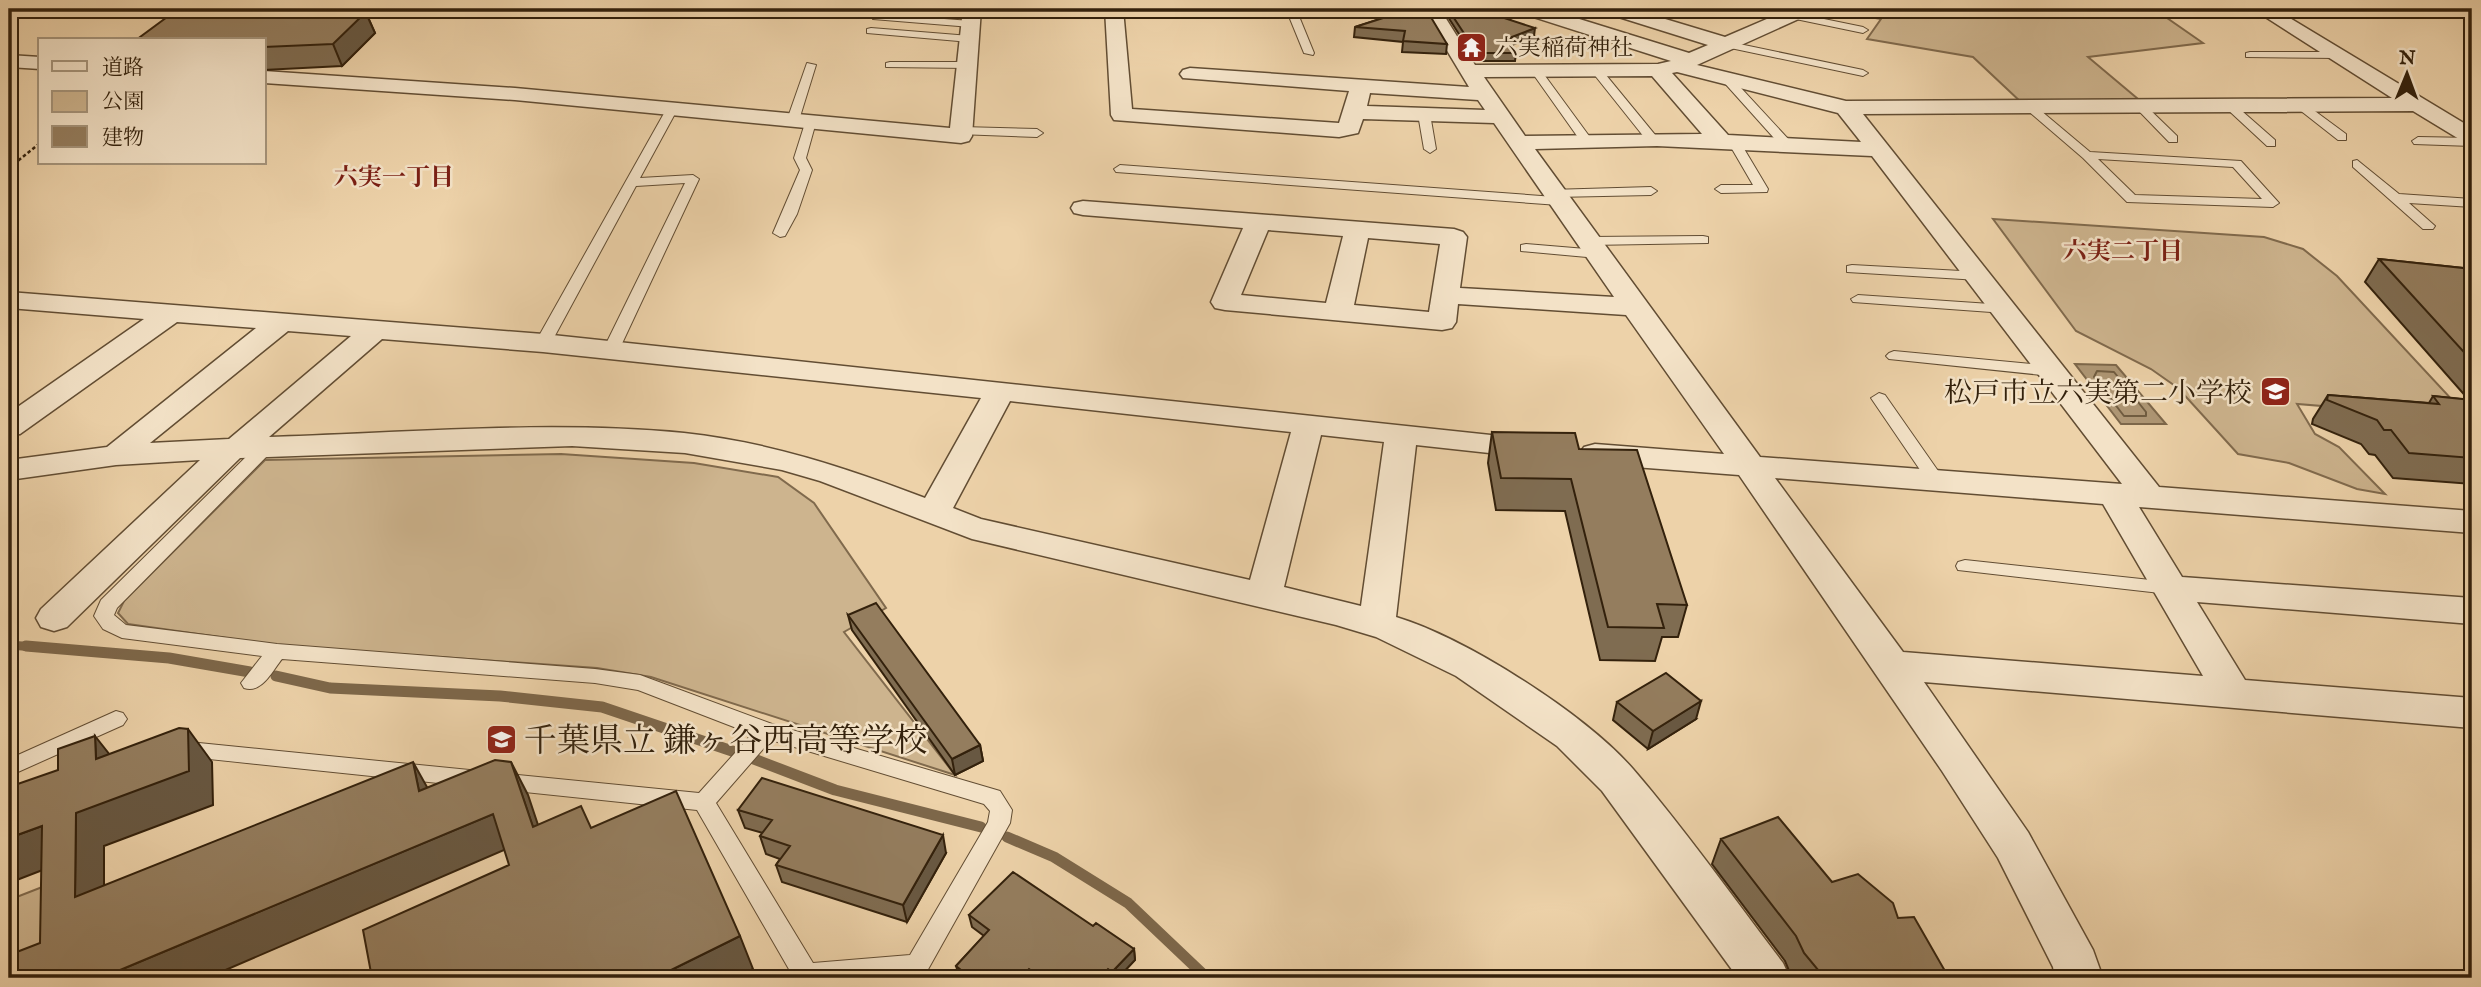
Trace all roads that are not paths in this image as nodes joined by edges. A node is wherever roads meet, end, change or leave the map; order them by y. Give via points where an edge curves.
1 (1114, 9) edge
2 (1291, 9) edge
3 (1431, 9) edge
4 (1613, 9) edge
5 (2262, 9) edge
6 (1544, 10) edge
7 (1798, 12) edge
8 (877, 18) dead end
9 (971, 24) edge
10 (1864, 30) dead end
11 (871, 32) dead end
12 (1725, 44) junction
13 (1309, 53) dead end
14 (2250, 55) dead end
15 (2338, 55) junction
16 (9, 61) edge
17 (38, 63) edge
18 (811, 65) dead end
19 (890, 65) dead end
20 (968, 65) junction
21 (1675, 65) junction
22 (1535, 71) junction
23 (1597, 71) junction
24 (1863, 73) dead end
25 (1190, 74) dead end
26 (1725, 77) junction
27 (266, 78) edge
28 (1244, 78) junction
29 (1361, 86) junction
30 (2416, 104) junction
31 (2300, 105) junction
32 (1494, 106) junction
33 (2140, 106) junction
34 (2230, 106) junction
35 (2030, 107) junction
36 (1846, 108) junction
37 (671, 110) junction
38 (1354, 112) junction
39 (1424, 114) junction
40 (802, 121) junction
41 (1227, 121) junction
42 (962, 131) junction
43 (1037, 133) dead end
44 (2472, 136) edge
45 (2342, 137) dead end
46 (1651, 139) junction
47 (2173, 139) dead end
48 (1586, 140) junction
49 (2418, 141) dead end
50 (1727, 142) junction
51 (2472, 142) edge
52 (2271, 143) dead end
53 (1787, 145) junction
54 (1430, 149) dead end
55 (1881, 150) junction
56 (2087, 155) junction
57 (2357, 164) dead end
58 (1120, 169) dead end
59 (632, 182) junction
60 (1721, 189) dead end
61 (1651, 191) dead end
62 (1557, 197) junction
63 (2399, 198) junction
64 (2472, 203) edge
65 (1083, 208) dead end
66 (1258, 222) junction
67 (2428, 226) dead end
68 (1357, 229) junction
69 (780, 233) dead end
70 (1703, 240) dead end
71 (1593, 247) junction
72 (1526, 248) dead end
73 (1852, 269) dead end
74 (1979, 276) junction
75 (1446, 295) junction
76 (1858, 299) dead end
77 (9, 300) edge
78 (1636, 307) junction
79 (2005, 309) junction
80 (1338, 313) junction
81 (168, 315) junction
82 (282, 322) junction
83 (375, 330) junction
84 (543, 343) junction
85 (611, 350) junction
86 (1894, 356) dead end
87 (2052, 371) junction
88 (999, 393) junction
89 (1880, 398) dead end
90 (1308, 425) junction
91 (9, 427) edge
92 (1401, 435) junction
93 (244, 449) junction
94 (116, 455) junction
95 (1750, 468) junction
96 (9, 470) edge
97 (1937, 482) junction
98 (2133, 497) junction
99 (933, 513) junction
100 (2472, 522) edge
101 (1965, 566) dead end
102 (2169, 588) junction
103 (1264, 595) junction
104 (2472, 611) edge
105 (54, 618) dead end
106 (1377, 624) junction
107 (277, 651) junction
108 (1892, 665) junction
109 (251, 683) dead end
110 (2232, 692) junction
111 (2472, 713) edge
112 (116, 719) dead end
113 (767, 731) junction
114 (154, 746) edge
115 (9, 768) edge
116 (704, 802) junction
117 (803, 977) edge
118 (1766, 978) edge
119 (2078, 978) edge

1 - 41 street via 1122,115
2 - 13 lane
3 - 32 street
4 - 12 street
5 - 15 street
6 - 21 street
7 - 10 lane
7 - 12 street
8 - 9 lane
9 - 11 lane
9 - 20 street
12 - 21 street
12 - 24 lane
14 - 15 lane
15 - 30 street
16 - 17 street
18 - 40 lane
19 - 20 lane
20 - 42 street
21 - 23 street
21 - 26 street
21 - 50 street
22 - 23 street
22 - 32 street
22 - 48 lane
23 - 46 lane
25 - 28 street
26 - 36 street
26 - 53 lane
27 - 37 street via 515,94
28 - 29 street
28 - 41 street
29 - 32 street
29 - 38 street
30 - 31 street
30 - 44 street
31 - 34 street
31 - 45 lane
32 - 39 street
32 - 48 street
32 - 62 street
33 - 34 street
33 - 35 street
33 - 47 lane
34 - 52 lane
35 - 36 street
35 - 56 lane
36 - 55 street
37 - 40 street
37 - 59 lane
38 - 39 street
38 - 41 street via 1350,128 1339,130
39 - 54 lane
40 - 42 street via 961,136
40 - 69 lane via 800,158 806,170
42 - 43 lane
46 - 48 street
46 - 50 street
49 - 51 lane
50 - 53 street
50 - 60 lane via 1762,190
53 - 55 street
55 - 74 street
56 - 56 lane via 2237,164 2273,203 2132,199
57 - 63 lane
58 - 62 lane
59 - 84 lane
59 - 85 lane via 693,179
61 - 62 lane
62 - 71 street
63 - 64 lane
63 - 67 lane
65 - 66 street
66 - 68 street
66 - 80 street via 1225,302
68 - 75 street via 1454,237
68 - 80 street
70 - 71 lane
71 - 72 lane
71 - 78 street
73 - 74 lane
74 - 79 street
75 - 78 street
75 - 80 street via 1442,322
76 - 79 lane
77 - 81 street
78 - 95 street
79 - 87 street
81 - 82 street
81 - 91 street
82 - 83 street
82 - 94 street
83 - 84 street
83 - 93 street
84 - 85 street
85 - 88 street
86 - 87 lane
87 - 98 street
88 - 90 street
88 - 99 street
89 - 97 lane
90 - 92 street
90 - 103 street
92 - 95 street
92 - 106 street
93 - 94 street
93 - 99 street via 572,437 685,443 832,474
93 - 105 street
93 - 107 lane via 108,605 104,616 122,631
94 - 96 street
95 - 97 street
95 - 108 street
97 - 98 street
98 - 100 street
98 - 102 street
99 - 103 street via 972,528
101 - 102 lane
102 - 104 street
102 - 110 street
103 - 106 street
106 - 118 street via 1470,666 1571,735 1617,779
107 - 109 lane
107 - 113 lane via 640,683
108 - 110 street
108 - 119 street via 2014,845 2076,965
110 - 111 street
112 - 115 lane
113 - 116 lane
113 - 117 lane via 992,797 1001,810 999,823 917,965
114 - 116 lane
116 - 117 lane

